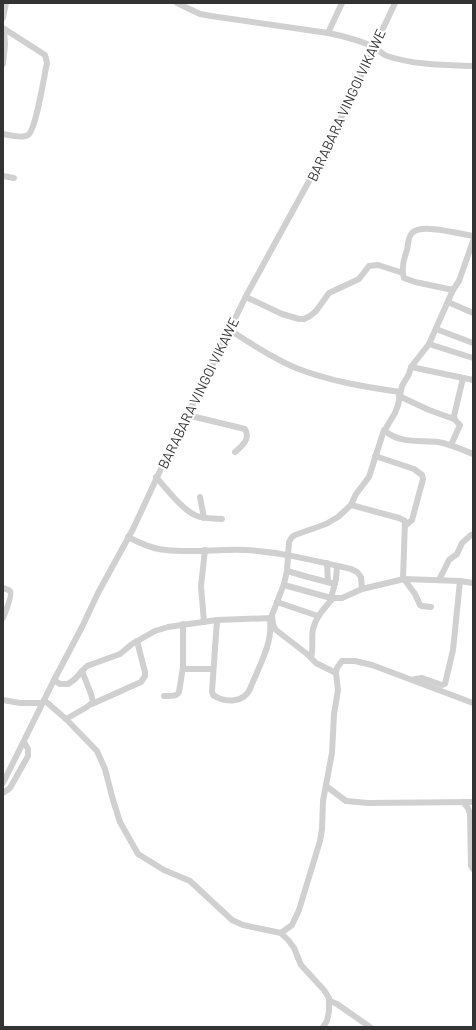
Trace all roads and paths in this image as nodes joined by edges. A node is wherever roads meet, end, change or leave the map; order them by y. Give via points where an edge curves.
1 (6, 3) edge
2 (177, 3) edge
3 (342, 3) edge
4 (395, 3) edge
5 (3, 18) edge
6 (3, 29) edge
7 (328, 33) junction
8 (374, 47) junction
9 (3, 64) edge
10 (473, 66) edge
11 (3, 134) edge
12 (3, 176) edge
13 (14, 178) dead end
14 (473, 236) edge
15 (473, 241) edge
16 (403, 273) junction
17 (453, 290) junction
18 (246, 297) junction
19 (448, 302) junction
20 (473, 313) edge
21 (436, 329) junction
22 (230, 330) junction
23 (473, 343) edge
24 (429, 344) junction
25 (473, 358) edge
26 (411, 367) junction
27 (463, 378) junction
28 (473, 380) edge
29 (400, 394) junction
30 (187, 415) junction
31 (454, 419) junction
32 (384, 430) junction
33 (451, 445) junction
34 (235, 452) dead end
35 (473, 454) edge
36 (375, 456) junction
37 (156, 477) junction
38 (200, 497) dead end
39 (351, 505) junction
40 (204, 518) junction
41 (222, 519) dead end
42 (405, 526) junction
43 (471, 535) dead end
44 (128, 537) junction
45 (205, 550) junction
46 (289, 554) junction
47 (327, 563) junction
48 (337, 566) junction
49 (287, 571) junction
50 (404, 579) junction
51 (439, 580) junction
52 (460, 581) junction
53 (328, 582) junction
54 (473, 583) edge
55 (335, 584) junction
56 (284, 585) junction
57 (3, 588) edge
58 (362, 589) junction
59 (332, 598) junction
60 (277, 602) junction
61 (431, 607) dead end
62 (318, 616) junction
63 (3, 618) edge
64 (271, 618) junction
65 (217, 620) junction
66 (204, 622) junction
67 (184, 624) junction
68 (137, 641) junction
69 (311, 658) junction
70 (182, 669) junction
71 (213, 669) junction
72 (82, 671) junction
73 (336, 673) junction
74 (411, 679) junction
75 (54, 680) junction
76 (164, 696) dead end
77 (3, 700) edge
78 (43, 702) junction
79 (473, 703) edge
80 (92, 704) junction
81 (66, 719) junction
82 (24, 742) junction
83 (3, 783) edge
84 (326, 786) junction
85 (3, 793) edge
86 (463, 802) junction
87 (473, 802) edge
88 (473, 869) edge
89 (282, 933) junction
90 (330, 1001) junction
91 (323, 1027) edge
92 (370, 1027) edge

1 - 5 street
2 - 7 street via 200,14
3 - 7 street
4 - 8 street, BARABARA VINGOI VIKAWE
6 - 9 street
6 - 11 street via 45,55 47,63 32,131 22,137
7 - 8 street
8 - 10 street via 385,55 402,60
8 - 18 street, BARABARA VINGOI VIKAWE via 318,165
12 - 13 street
14 - 16 street via 428,228 418,229 410,238
15 - 17 street via 459,281
16 - 17 street via 404,278 409,280
16 - 18 street via 378,265 369,266 359,279 329,292 310,316 298,319
17 - 19 street
18 - 22 street, BARABARA VINGOI VIKAWE
19 - 20 street
19 - 21 street
21 - 23 street
21 - 24 street
22 - 29 street via 296,368 351,384
22 - 30 street, BARABARA VINGOI VIKAWE
24 - 25 street
24 - 26 street
26 - 27 street
26 - 29 street
27 - 28 street
27 - 31 street
29 - 31 street via 428,410
29 - 32 street via 395,412
30 - 34 street via 245,430 246,441
30 - 37 street, BARABARA VINGOI VIKAWE
31 - 33 street via 460,425
32 - 33 street via 392,436 412,441
32 - 36 street
33 - 35 street
36 - 39 street via 369,477
36 - 42 street via 414,469 422,475 414,516
37 - 40 street via 187,510 197,517
37 - 44 street, BARABARA VINGOI VIKAWE via 134,529
38 - 40 street
39 - 42 street via 399,518 404,521
39 - 46 street via 326,524 292,537 288,547
40 - 41 street
42 - 50 street
43 - 51 street via 448,562
44 - 45 street via 141,544 165,550
44 - 75 street, BARABARA VINGOI VIKAWE
45 - 46 street
45 - 66 street via 201,586
46 - 47 street
46 - 49 street
47 - 48 street
47 - 53 street
48 - 55 street
48 - 58 street via 357,572 362,579
49 - 53 street
49 - 56 street
50 - 51 street
50 - 58 street
50 - 61 street via 420,605
51 - 52 street
52 - 54 street
52 - 74 street via 453,650 444,684 422,678
53 - 55 street
55 - 59 street
56 - 59 street
56 - 60 street
57 - 63 street via 11,592
58 - 59 street via 345,598
59 - 62 street
60 - 62 street
60 - 64 street
62 - 69 street via 313,629
64 - 65 street
64 - 69 street via 276,630
64 - 71 street via 267,644 248,695 238,700 222,699 213,695
65 - 66 street
65 - 71 street
66 - 67 street
67 - 68 street via 160,629
67 - 70 street
68 - 72 street via 120,654 91,664
68 - 80 street via 145,672 141,682
69 - 73 street via 322,667
70 - 71 street
70 - 76 street via 178,694
72 - 75 street via 68,684 60,684
72 - 80 street via 93,699
73 - 74 street via 342,661 355,661
73 - 84 street via 338,690
74 - 79 street
75 - 78 street, BARABARA VINGOI VIKAWE
77 - 78 street via 20,703
78 - 81 street
78 - 82 street, BARABARA VINGOI VIKAWE
80 - 81 street
81 - 89 street via 97,751 102,760 118,817 138,854 164,870 190,881 232,920 243,925
82 - 83 street, BARABARA VINGOI VIKAWE
82 - 85 street via 28,756 10,788
84 - 86 street via 346,801
84 - 89 street via 320,841 306,891 292,925
86 - 87 street
86 - 88 street via 470,814
89 - 90 street via 294,948 301,965 324,990
90 - 91 street via 327,1021
90 - 92 street

